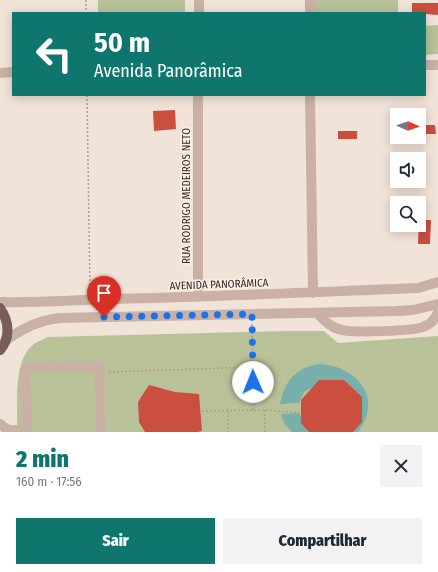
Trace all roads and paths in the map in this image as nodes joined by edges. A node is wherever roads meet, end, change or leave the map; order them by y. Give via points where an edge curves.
1 (86, 0) edge
2 (199, 0) edge
3 (310, 0) edge
4 (86, 12) edge
5 (199, 12) edge
6 (310, 12) edge
7 (426, 65) edge
8 (438, 65) edge
9 (12, 72) edge
10 (0, 73) edge
11 (87, 96) edge
12 (198, 96) edge
13 (310, 96) edge
14 (438, 282) edge
15 (313, 293) junction
16 (198, 297) junction
17 (90, 300) junction
18 (0, 302) edge
19 (436, 306) edge
20 (0, 308) edge
21 (316, 312) junction
22 (252, 314) junction
23 (6, 340) junction
24 (0, 350) edge
25 (252, 367) junction
26 (99, 372) junction
27 (253, 410) junction
28 (265, 410) junction
29 (202, 411) dead end
30 (228, 411) junction
31 (301, 413) dead end
32 (0, 424) edge
33 (27, 431) edge
34 (101, 432) edge
35 (228, 432) edge
36 (265, 432) edge

1 - 4 path
2 - 5 street
3 - 6 street
7 - 8 street
9 - 10 street
11 - 17 path
12 - 16 street, RUA RODRIGO MEDEIROS NETO
13 - 15 street
14 - 15 street, AVENIDA PANORÂMICA via 418,288
15 - 16 street, AVENIDA PANORÂMICA
16 - 17 street, AVENIDA PANORÂMICA
17 - 18 street, AVENIDA PANORÂMICA
19 - 21 street via 405,311
19 - 21 street via 432,322 422,328 372,331 342,331 330,326
20 - 23 main road via 8,327
21 - 22 street
22 - 23 street via 59,318 32,324
22 - 25 path
23 - 24 main road
25 - 26 path
25 - 27 path
26 - 33 street via 99,368 95,366 33,367 26,370
26 - 34 street
27 - 28 path
27 - 30 path
28 - 31 path
28 - 36 path
29 - 30 path
30 - 35 path
32 - 33 street via 8,430

